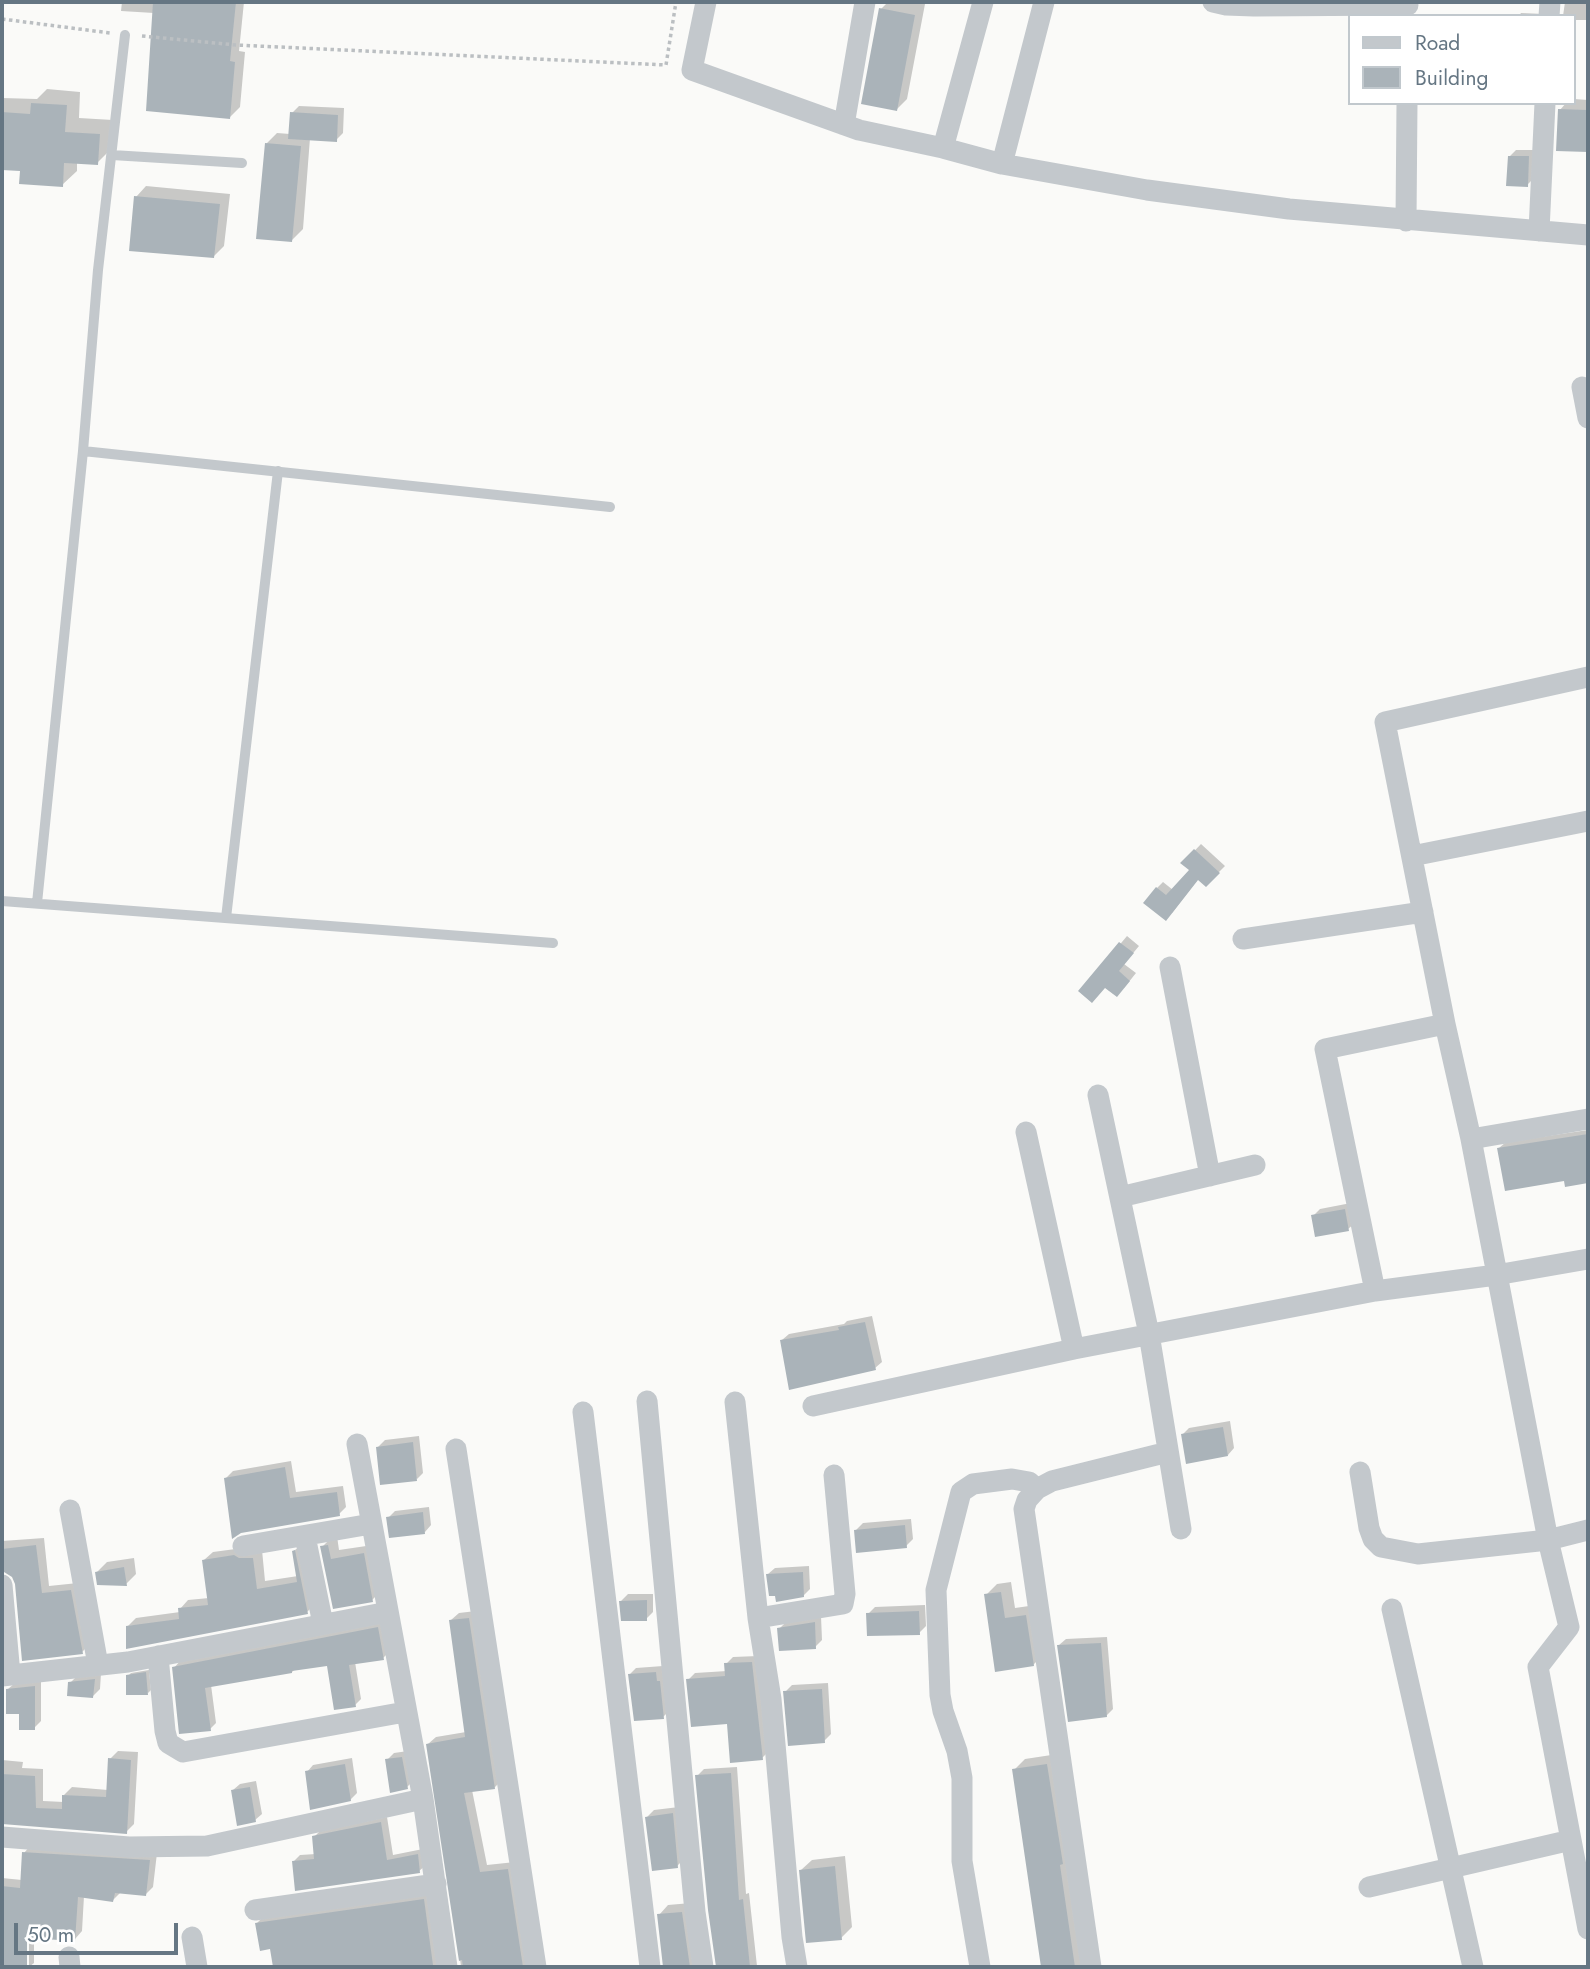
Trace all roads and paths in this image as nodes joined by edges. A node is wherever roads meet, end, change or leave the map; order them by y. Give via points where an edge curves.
1 (676, 2) edge
2 (706, 2) edge
3 (865, 2) edge
4 (984, 2) edge
5 (1044, 2) edge
6 (1213, 2) edge
7 (1408, 7) edge
8 (2, 19) edge
9 (125, 35) junction
10 (1407, 105) edge
11 (1545, 105) edge
12 (844, 125) junction
13 (943, 148) junction
14 (112, 155) junction
15 (242, 163) dead end
16 (1002, 164) junction
17 (1406, 221) junction
18 (1539, 231) junction
19 (1588, 235) edge
20 (1581, 387) dead end
21 (1588, 418) edge
22 (83, 451) junction
23 (278, 471) junction
24 (610, 507) dead end
25 (1588, 677) edge
26 (1588, 821) edge
27 (1412, 856) junction
28 (2, 901) edge
29 (37, 904) junction
30 (1423, 912) junction
31 (226, 918) junction
32 (1243, 939) dead end
33 (553, 943) dead end
34 (1170, 967) dead end
35 (1445, 1024) junction
36 (1098, 1095) dead end
37 (1588, 1119) edge
38 (1026, 1132) dead end
39 (1471, 1139) junction
40 (1255, 1165) dead end
41 (1210, 1176) junction
42 (1120, 1198) junction
43 (1588, 1259) edge
44 (1496, 1275) junction
45 (1375, 1291) junction
46 (1149, 1334) junction
47 (1074, 1349) junction
48 (647, 1401) dead end
49 (735, 1402) dead end
50 (813, 1406) dead end
51 (583, 1412) dead end
52 (357, 1444) dead end
53 (456, 1449) dead end
54 (1168, 1452) junction
55 (1360, 1472) dead end
56 (834, 1475) dead end
57 (1037, 1489) junction
58 (70, 1510) dead end
59 (371, 1524) junction
60 (1181, 1530) dead end
61 (1588, 1530) edge
62 (305, 1536) junction
63 (1548, 1540) junction
64 (243, 1546) dead end
65 (2, 1585) edge
66 (1392, 1609) dead end
67 (388, 1612) junction
68 (758, 1618) junction
69 (323, 1624) junction
70 (158, 1656) junction
71 (98, 1665) junction
72 (6, 1675) edge
73 (405, 1712) junction
74 (423, 1799) junction
75 (2, 1837) edge
76 (1571, 1840) junction
77 (1451, 1867) junction
78 (436, 1884) junction
79 (1369, 1887) dead end
80 (255, 1910) dead end
81 (1588, 1929) edge
82 (192, 1937) dead end
83 (197, 1967) edge
84 (447, 1967) edge
85 (536, 1967) edge
86 (650, 1967) edge
87 (703, 1967) edge
88 (797, 1967) edge
89 (980, 1967) edge
90 (1091, 1967) edge
91 (1473, 1967) edge

1 - 9 path via 666,65 236,45
2 - 12 street via 692,70
3 - 12 street
4 - 13 street
5 - 16 street
6 - 7 street
8 - 9 path
9 - 14 lane
10 - 17 street
11 - 18 street
12 - 13 street
13 - 16 street
14 - 15 lane
14 - 22 lane
16 - 17 street via 1160,191
17 - 18 street
18 - 19 street
20 - 21 street
22 - 23 lane
22 - 29 lane
23 - 24 lane
23 - 31 lane
25 - 27 street via 1385,722
26 - 27 street
27 - 30 street
28 - 29 lane
29 - 31 lane
30 - 32 street
30 - 35 street
31 - 33 lane
34 - 41 street
35 - 39 street
35 - 45 street via 1325,1049
36 - 42 street
37 - 39 street
38 - 47 street
39 - 44 street
40 - 41 street
41 - 42 street
42 - 46 street
43 - 44 street
44 - 45 street
44 - 63 street
45 - 46 street
46 - 47 street
46 - 54 street
47 - 50 street
48 - 87 street
49 - 68 street
51 - 86 street
52 - 59 street
53 - 85 street
54 - 57 street via 1052,1481
54 - 60 street
55 - 63 street via 1369,1528 1381,1547 1418,1555
56 - 68 street via 843,1604
57 - 89 street via 1030,1482 1012,1479 973,1484 961,1492 936,1590 940,1695 962,1778 962,1861
57 - 90 street via 1024,1509
58 - 71 street
59 - 62 street
59 - 67 street
61 - 63 street
62 - 64 street
62 - 69 street
63 - 76 street via 1569,1627 1538,1667
65 - 72 street
66 - 77 street
67 - 69 street
67 - 73 street
68 - 88 street via 771,1699
69 - 70 street
70 - 71 street
70 - 73 street via 168,1743 183,1752
71 - 72 street
73 - 74 street
74 - 75 street via 207,1846 129,1847
74 - 78 street
76 - 77 street
76 - 81 street
77 - 79 street
77 - 91 street
78 - 80 street
78 - 84 street
82 - 83 street

